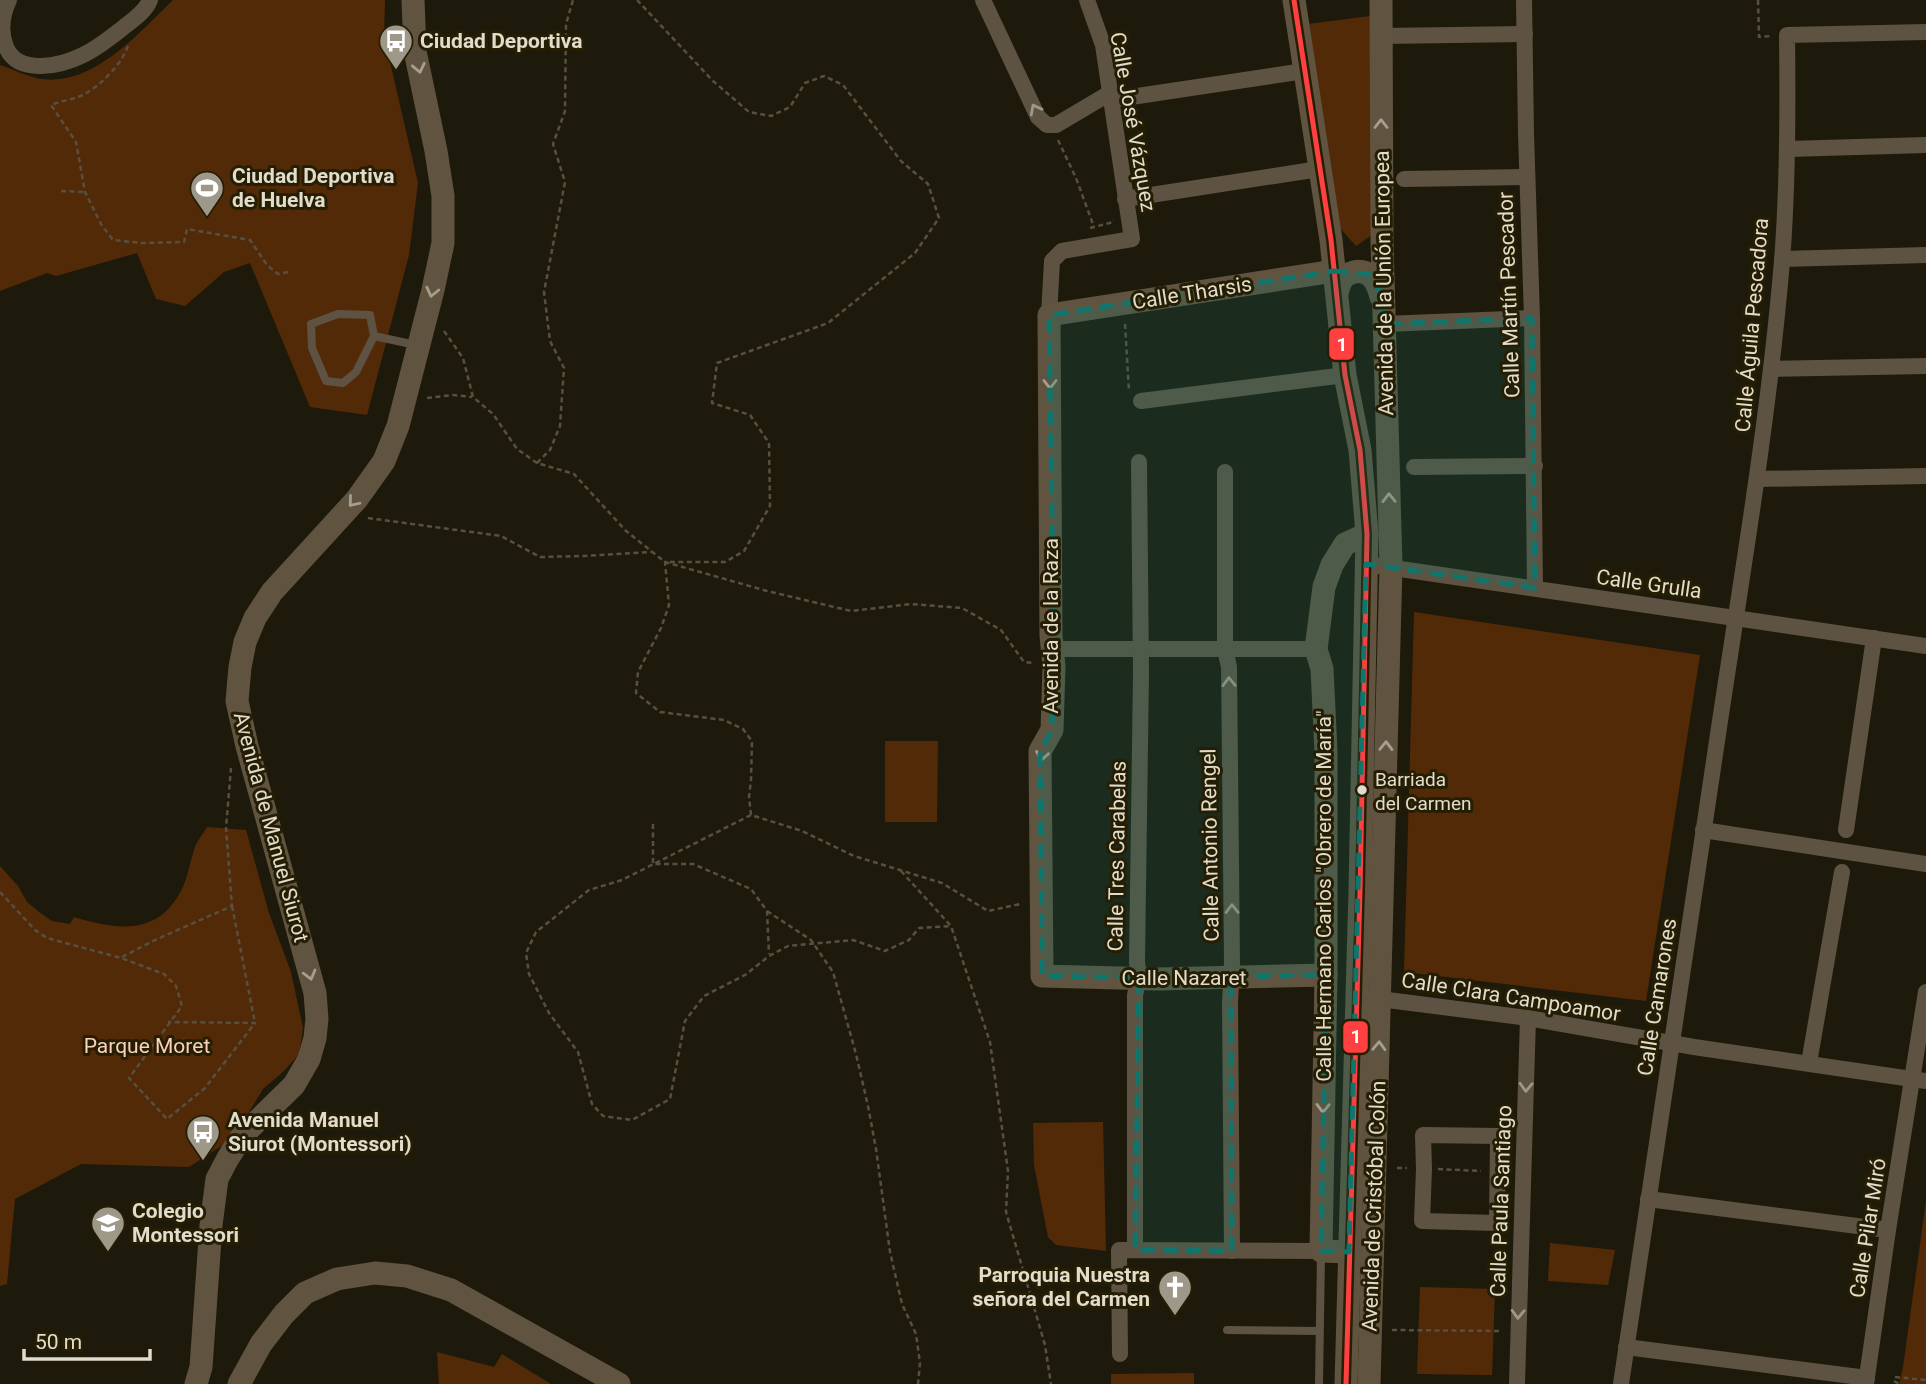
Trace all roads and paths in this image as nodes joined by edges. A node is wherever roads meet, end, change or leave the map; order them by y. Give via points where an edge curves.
1 (9, 0) edge
2 (150, 0) edge
3 (413, 0) edge
4 (573, 0) edge
5 (637, 0) edge
6 (982, 0) edge
7 (1087, 0) edge
8 (1294, 0) edge
9 (1381, 0) edge
10 (1524, 0) edge
11 (1758, 0) edge
12 (131, 22) junction
13 (1926, 32) edge
14 (1525, 34) junction
15 (1381, 36) junction
16 (1787, 36) junction
17 (1304, 71) junction
18 (1111, 97) junction
19 (1056, 135) dead end
20 (1926, 145) edge
21 (1788, 149) junction
22 (1320, 169) junction
23 (1527, 177) junction
24 (1404, 179) dead end
25 (61, 191) dead end
26 (85, 192) junction
27 (1125, 199) junction
28 (1094, 227) dead end
29 (1331, 240) junction
30 (1382, 241) junction
31 (1926, 255) edge
32 (1782, 259) junction
33 (288, 272) dead end
34 (1336, 282) junction
35 (1384, 315) junction
36 (1049, 316) junction
37 (1532, 318) junction
38 (1125, 322) dead end
39 (444, 331) dead end
40 (374, 336) junction
41 (418, 345) junction
42 (1926, 366) edge
43 (1771, 369) junction
44 (1345, 375) junction
45 (473, 397) junction
46 (420, 398) dead end
47 (1135, 398) joint
48 (1139, 462) dead end
49 (537, 463) junction
50 (1535, 466) junction
51 (1414, 467) dead end
52 (1225, 471) dead end
53 (1926, 476) edge
54 (1758, 479) junction
55 (368, 518) dead end
56 (1367, 534) junction
57 (653, 552) junction
58 (665, 562) junction
59 (1366, 564) junction
60 (1391, 566) junction
61 (1535, 588) junction
62 (1735, 617) junction
63 (1874, 638) junction
64 (1926, 646) edge
65 (1141, 649) junction
66 (1225, 649) junction
67 (1316, 649) junction
68 (1046, 656) junction
69 (232, 760) dead end
70 (751, 815) junction
71 (653, 824) dead end
72 (1703, 830) junction
73 (1846, 830) dead end
74 (653, 864) junction
75 (1926, 864) edge
76 (901, 871) junction
77 (1842, 872) dead end
78 (0, 891) edge
79 (1026, 903) dead end
80 (232, 906) junction
81 (768, 911) junction
82 (951, 926) junction
83 (814, 944) junction
84 (769, 956) junction
85 (121, 958) junction
86 (1326, 975) junction
87 (1042, 976) joint
88 (1139, 978) junction
89 (1231, 978) junction
90 (1926, 992) edge
91 (1380, 999) junction
92 (1528, 1018) junction
93 (168, 1023) junction
94 (255, 1023) junction
95 (1671, 1044) junction
96 (1809, 1063) junction
97 (1920, 1080) edge
98 (1397, 1168) dead end
99 (1424, 1169) junction
100 (1498, 1172) junction
101 (1648, 1199) junction
102 (1888, 1230) junction
103 (1135, 1250) junction
104 (1232, 1251) junction
105 (1321, 1251) junction
106 (1349, 1252) junction
107 (1227, 1330) dead end
108 (1392, 1330) dead end
109 (1319, 1331) junction
110 (1509, 1331) dead end
111 (1626, 1347) junction
112 (1120, 1354) dead end
113 (1926, 1380) edge
114 (1867, 1381) edge
115 (196, 1384) edge
116 (239, 1384) edge
117 (619, 1384) edge
118 (918, 1384) edge
119 (1051, 1384) edge
120 (1319, 1384) edge
121 (1346, 1384) edge
122 (1369, 1384) edge
123 (1517, 1384) edge
124 (1621, 1384) edge
125 (1899, 1384) edge

1 - 12 street via 1,36 9,55 32,66 82,56
2 - 12 street
3 -> 41 street, Avenida de Manuel Siurot via 415,51 443,196 443,243
4 - 49 path via 566,24 565,111 554,144 565,182 544,292 550,341 564,368 560,426 550,450
5 - 58 path via 713,81 749,112 771,116 790,107 805,83 824,76 843,85 901,161 928,184 939,218 915,253 828,323 716,363 712,403 750,415 769,443 770,506 744,551 725,562
18 -> 6 street via 1056,125 1047,125 1038,117
7 - 18 street, Calle José Vázquez via 1103,45
8 - 17 street, Avenida de Cristóbal Colón
9 - 15 street, Avenida de la Unión Europea
10 - 14 street, Calle Martín Pescador
11 - 16 path via 1759,37
12 - 26 path via 125,55 106,77 88,93 51,104 76,142
13 - 16 street
14 - 15 street
14 - 23 street, Calle Martín Pescador
30 -> 15 street, Avenida de la Unión Europea
16 - 21 street, Calle Águila Pescadora
17 - 18 street
17 - 22 street, Avenida de Cristóbal Colón
18 - 27 street, Calle José Vázquez
19 - 28 path
20 - 21 street
21 - 32 street, Calle Águila Pescadora
22 - 27 street
22 - 29 street, Avenida de Cristóbal Colón
23 - 24 street
23 - 37 street, Calle Martín Pescador
25 - 26 path
26 - 33 path via 113,240 184,242 187,229 250,240 267,265 278,274
27 - 36 street, Calle José Vázquez via 1132,239 1062,251 1052,261
29 - 30 street via 1343,252 1361,259 1371,256
29 - 34 street, Avenida de Cristóbal Colón
30 - 35 street, Avenida de la Unión Europea
31 - 32 street
32 - 43 street, Calle Águila Pescadora
34 - 35 street via 1351,272 1370,274 1378,285
34 - 36 street, Calle Tharsis
34 - 44 street, Avenida de Cristóbal Colón
35 - 37 street
60 -> 35 street, Avenida de la Unión Europea
36 -> 68 street, Avenida de la Raza via 1051,621
37 - 50 street, Calle Martín Pescador
38 - 47 path
39 - 45 path via 463,358
40 - 40 lane via 356,372 343,383 326,381 312,348 312,324 338,314 370,315
40 - 41 lane
41 -> 115 street, Avenida de Manuel Siurot via 398,426 384,461 357,499 272,592 255,618 240,667 237,701 315,993 317,1019 309,1059 294,1085 242,1136 218,1180
42 - 43 street
43 - 54 street, Calle Águila Pescadora
44 - 47 street
44 - 56 street, Avenida de Cristóbal Colón via 1360,450
45 - 46 path
45 - 49 path via 494,414 517,449
48 - 65 street, Calle Tres Carabelas
49 - 57 path via 574,474 626,531
50 - 51 street
50 - 61 street, Calle Martín Pescador
52 - 66 street, Calle Antonio Rengel
53 - 54 street
54 - 62 street, Calle Águila Pescadora
55 - 57 path via 501,536 540,557
56 - 59 street, Avenida de Cristóbal Colón
56 - 67 street, Calle Hermano Carlos "Obrero de María" via 1345,544 1332,565 1324,587
57 - 58 path
58 - 68 path via 851,611 911,604 962,608 1001,630 1024,662
58 - 70 path via 669,605 638,672 636,693 660,712 724,720 744,729 752,741
59 - 60 street, Calle Grulla
59 - 106 street, Avenida de Cristóbal Colón
60 - 61 street, Calle Grulla
91 -> 60 street, Avenida de Cristóbal Colón
61 - 62 street, Calle Grulla
62 - 63 street, Calle Grulla
62 - 72 street, Calle Camarones
63 - 64 street, Calle Grulla
63 - 73 street
65 - 66 street
65 - 68 street
65 - 88 street, Calle Tres Carabelas
66 - 67 street
89 -> 66 street, Calle Antonio Rengel via 1229,667
67 - 86 street, Calle Hermano Carlos "Obrero de María" via 1322,669 1326,752
68 -> 87 street, Avenida de la Raza via 1052,730 1040,751
69 - 80 path via 226,828
70 - 74 path
70 - 76 path
71 - 74 path
72 - 75 street
72 - 95 street, Calle Camarones
74 - 81 path via 693,864 751,889
74 - 84 path via 589,890 536,932 526,953 529,974 578,1052 592,1104 603,1116 632,1120 670,1099 685,1021 704,996 746,975
76 - 79 path via 942,883 988,911
76 - 82 path
77 - 96 street
78 - 85 path via 47,938
80 - 85 path
80 - 94 path
81 - 83 path
81 - 84 path
82 - 83 path via 919,928 909,940 885,951 853,940
82 - 119 path via 990,1042 1008,1171 1006,1212 1045,1345
83 - 84 path via 788,946
83 - 118 path via 833,972 856,1054 876,1149 890,1252 902,1304 916,1334
85 - 93 path via 164,974 176,986 181,1006
86 - 89 street, Calle Nazaret
86 -> 105 street, Calle Hermano Carlos "Obrero de María"
87 - 88 street, Calle Nazaret
88 - 89 street, Calle Nazaret
88 - 103 street, Calle Tres Carabelas via 1135,995
89 - 104 street, Calle Antonio Rengel
90 - 97 street, Calle Pilar Miró
91 - 92 street, Calle Clara Campoamor
122 -> 91 street, Avenida de Cristóbal Colón
92 - 95 street, Calle Clara Campoamor
92 -> 123 street, Calle Paula Santiago
93 - 94 path
93 - 94 path via 129,1078 167,1119 205,1088
95 - 96 street, Calle Clara Campoamor
95 - 101 street, Calle Camarones
96 - 97 street, Calle Clara Campoamor
97 - 102 street, Calle Pilar Miró
98 - 99 path
99 - 100 path
99 - 100 street via 1423,1135 1498,1136
99 - 100 street via 1422,1222 1497,1223
101 - 102 street
101 - 111 street, Calle Camarones
102 - 114 street, Calle Pilar Miró
103 - 104 street
103 - 112 street via 1119,1250
104 - 105 street
105 - 106 street
105 - 109 lane
106 - 121 street, Avenida de Cristóbal Colón
107 - 109 lane
108 - 110 path
109 - 120 lane
111 - 114 street
111 - 124 street, Calle Camarones
113 - 125 path via 1894,1379
116 - 117 street via 261,1344 305,1293 337,1279 374,1273 407,1276 451,1290

